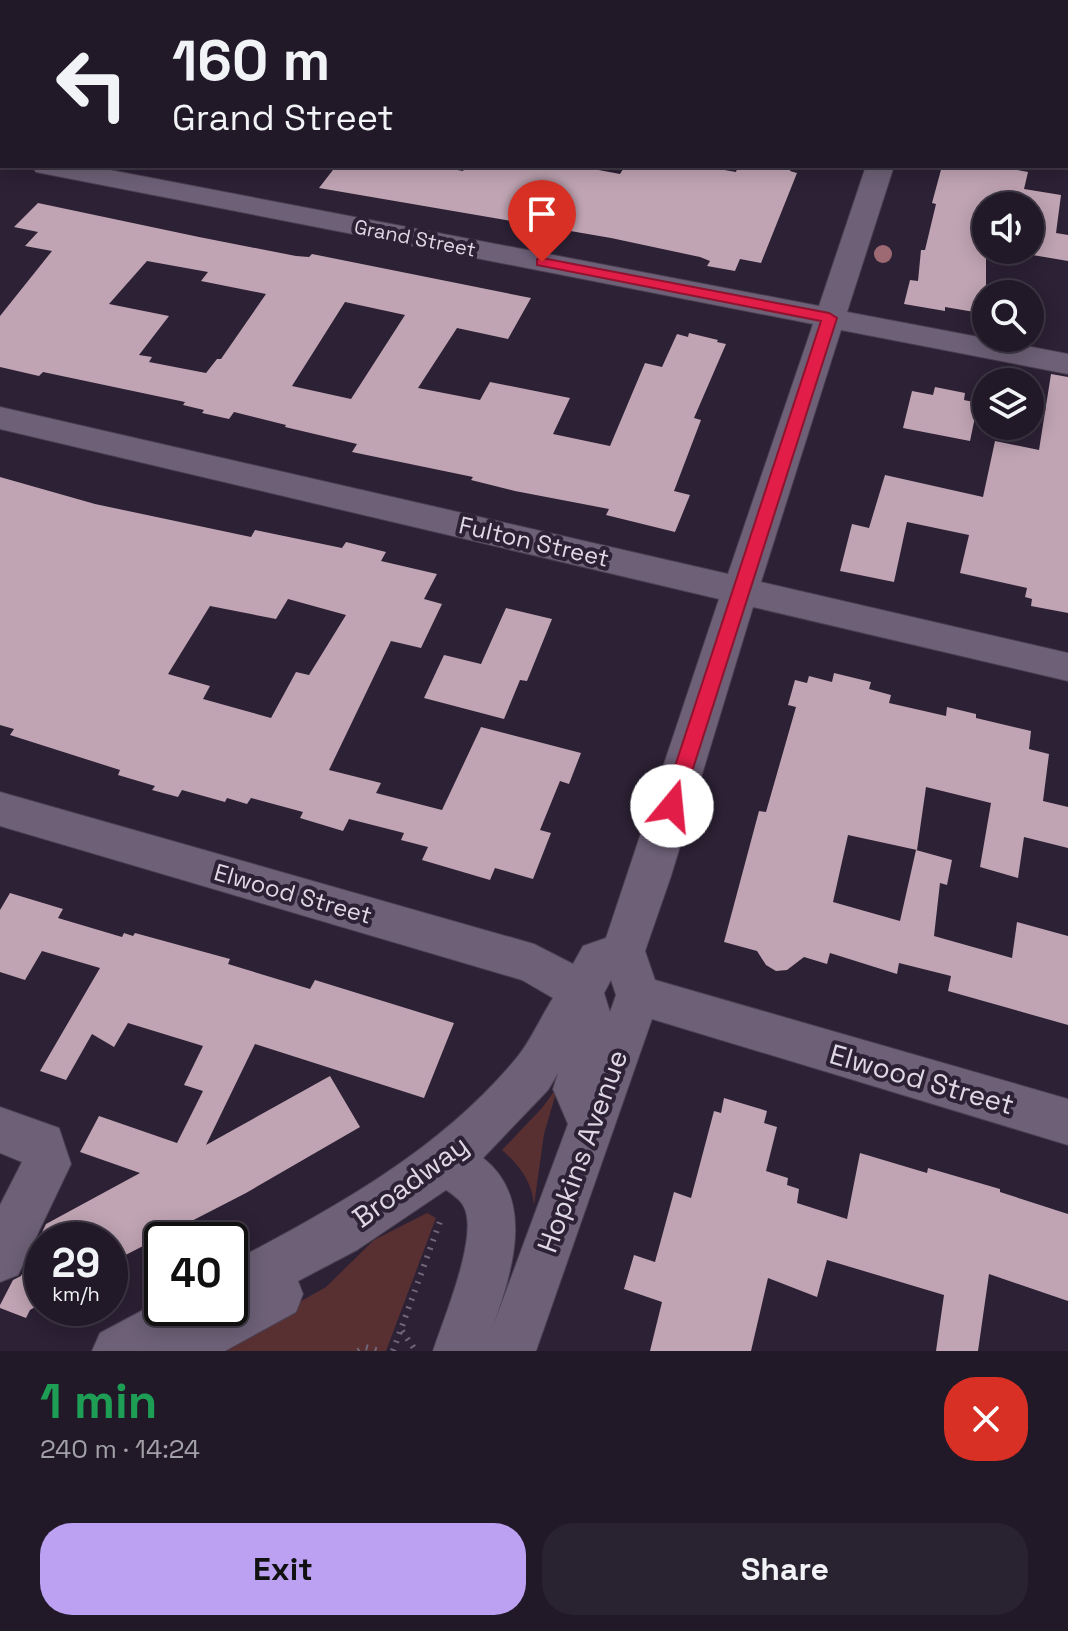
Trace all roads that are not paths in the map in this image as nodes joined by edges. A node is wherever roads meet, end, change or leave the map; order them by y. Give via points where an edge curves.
1 (56, 168) edge
2 (879, 168) edge
3 (829, 318) junction
4 (1068, 364) edge
5 (0, 418) edge
6 (741, 590) junction
7 (1068, 667) edge
8 (0, 809) edge
9 (623, 951) junction
10 (581, 991) junction
11 (638, 995) junction
12 (590, 1122) junction
13 (1068, 1122) edge
14 (0, 1130) edge
15 (446, 1162) junction
16 (0, 1257) edge
17 (293, 1258) junction
18 (248, 1282) edge
19 (165, 1326) edge
20 (118, 1351) edge
21 (173, 1351) edge
22 (459, 1351) edge
23 (510, 1351) edge

1 - 3 street, Grand Street
2 - 3 street
3 - 4 street, Grand Street
3 - 6 street
5 - 6 street, Fulton Street
6 - 7 street, Fulton Street
6 - 9 street
8 - 10 street, Elwood Street via 534,964
9 - 10 street via 599,960
9 - 11 street
10 - 12 street via 594,1035 576,1089
10 - 15 street, Broadway via 532,1075
11 - 12 street, Hopkins Avenue
11 - 13 street, Elwood Street
12 - 23 street, Hopkins Avenue
14 - 16 street via 42,1144 47,1164
15 - 17 street, Broadway
15 - 22 street via 484,1195 493,1228
17 - 18 street, Broadway
17 - 21 street via 280,1293
19 - 20 street

